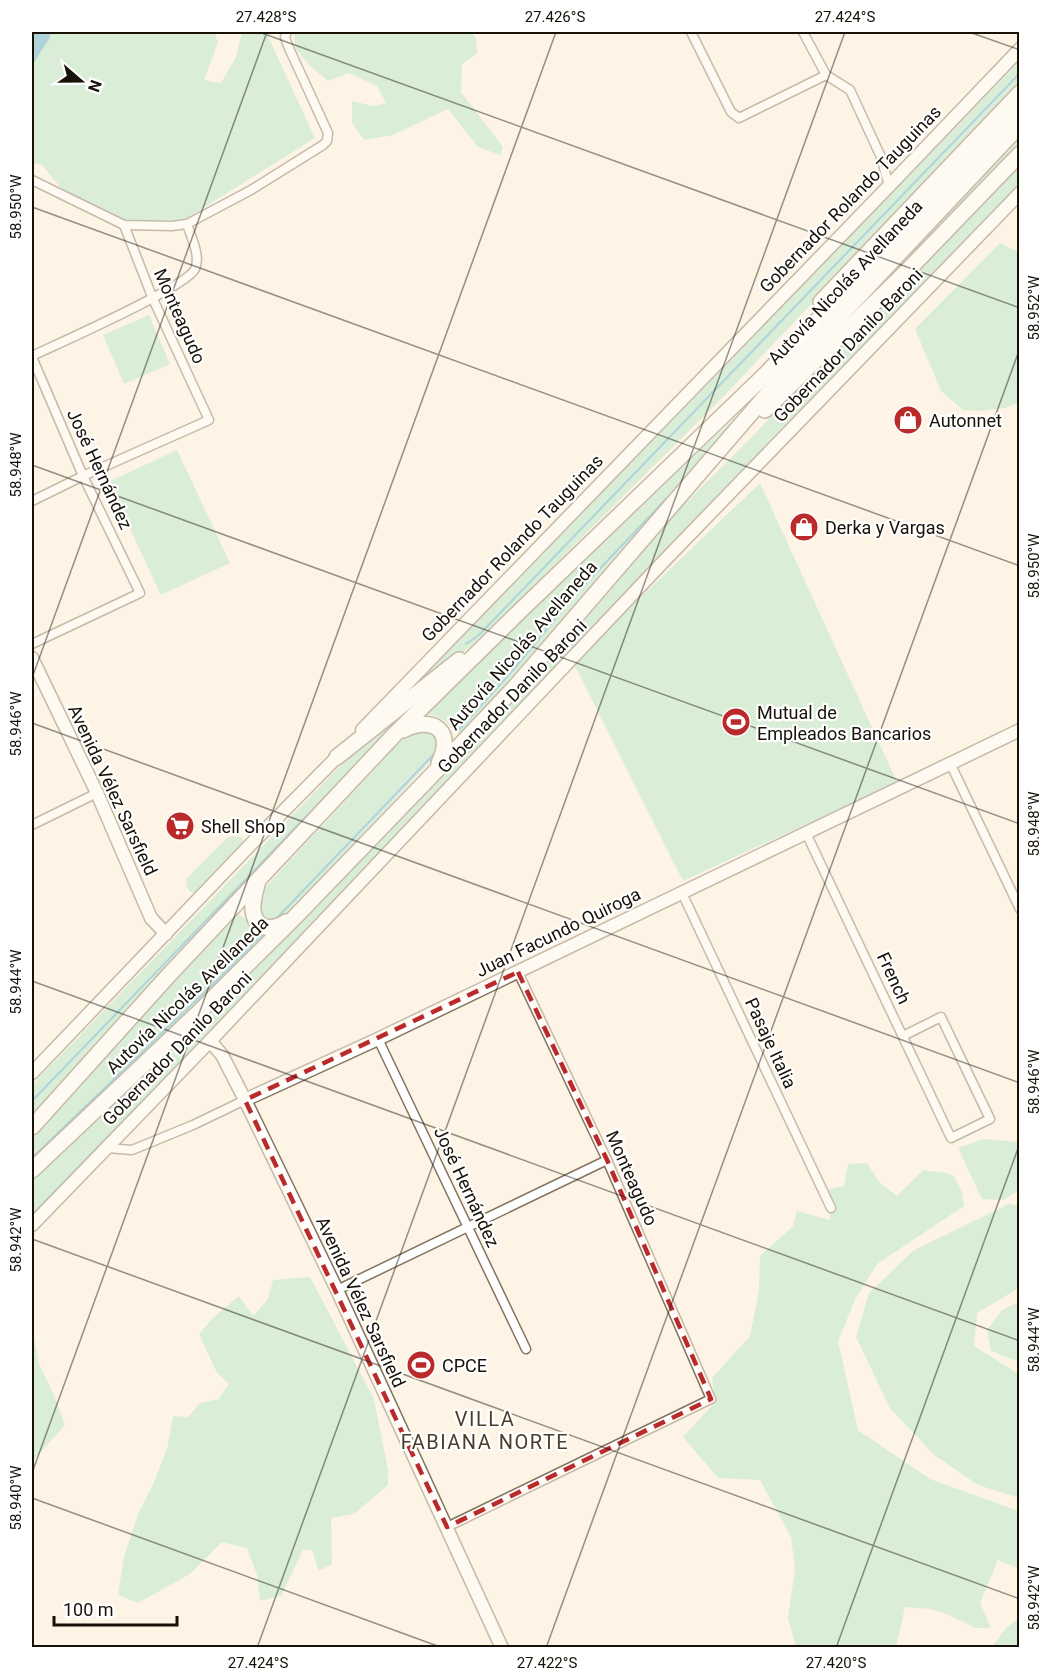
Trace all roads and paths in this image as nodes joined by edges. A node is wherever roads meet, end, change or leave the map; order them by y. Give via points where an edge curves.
1 (287, 32) edge
2 (691, 32) edge
3 (803, 32) edge
4 (1020, 49) edge
5 (826, 75) junction
6 (1020, 93) edge
7 (1020, 109) edge
8 (1020, 125) edge
9 (1020, 154) edge
10 (32, 180) edge
11 (889, 186) junction
12 (1020, 193) edge
13 (187, 224) junction
14 (124, 225) junction
15 (153, 299) junction
16 (32, 357) edge
17 (83, 476) junction
18 (696, 477) junction
19 (653, 483) junction
20 (32, 501) edge
21 (520, 611) junction
22 (32, 644) edge
23 (32, 658) edge
24 (1020, 730) edge
25 (396, 733) junction
26 (337, 756) junction
27 (950, 763) junction
28 (433, 774) junction
29 (97, 793) junction
30 (32, 825) edge
31 (806, 833) junction
32 (259, 877) junction
33 (682, 893) junction
34 (1020, 909) edge
35 (295, 917) junction
36 (166, 934) junction
37 (518, 972) junction
38 (903, 1036) junction
39 (378, 1039) junction
40 (210, 1041) junction
41 (32, 1074) edge
42 (245, 1100) junction
43 (32, 1127) edge
44 (107, 1148) junction
45 (607, 1160) junction
46 (32, 1170) edge
47 (831, 1208) dead end
48 (32, 1225) edge
49 (468, 1227) junction
50 (337, 1290) junction
51 (526, 1349) dead end
52 (447, 1527) junction
53 (502, 1647) edge

1 - 13 street via 288,46 328,133 327,141 251,190
2 - 5 street via 731,112 739,118
3 - 5 street
4 - 11 street, Gobernador Rolando Tauguinas
5 - 11 street via 850,90 881,157
6 - 19 highway
7 - 19 highway, Autovía Nicolás Avellaneda via 765,375
8 - 18 highway, Autovía Nicolás Avellaneda via 776,384
9 - 18 highway via 908,270
10 - 14 street
11 - 26 street, Gobernador Rolando Tauguinas
12 - 40 street, Gobernador Danilo Baroni
13 - 14 street
13 - 15 street via 198,259 196,268 192,275
14 - 15 street, Monteagudo
15 - 16 street
15 - 17 street, Monteagudo via 209,420
16 - 17 street, José Hernández
17 - 20 street
17 - 22 street, José Hernández via 140,593
18 - 28 highway, Autovía Nicolás Avellaneda via 516,686
19 - 21 highway, Autovía Nicolás Avellaneda
21 - 25 highway, Autovía Nicolás Avellaneda
21 - 26 highway
23 - 29 street, Avenida Vélez Sarsfield
24 - 27 street, Juan Facundo Quiroga
25 - 28 highway via 421,724 440,731 446,748
25 - 32 highway, Autovía Nicolás Avellaneda
26 - 36 street, Gobernador Rolando Tauguinas
27 - 31 street, Juan Facundo Quiroga
27 - 34 street
28 - 35 highway, Autovía Nicolás Avellaneda
29 - 30 street
29 - 36 street, Avenida Vélez Sarsfield via 151,918
31 - 33 street, Juan Facundo Quiroga
31 - 38 street, French
32 - 35 highway via 253,908 260,924 277,927
32 - 43 highway, Autovía Nicolás Avellaneda
33 - 37 street, Juan Facundo Quiroga
33 - 47 street, Pasaje Italia
35 - 46 highway, Autovía Nicolás Avellaneda
36 - 41 street, Gobernador Rolando Tauguinas
37 - 39 street, Juan Facundo Quiroga
37 - 45 street, Monteagudo
38 - 38 street, French via 951,1138 990,1119 941,1017
39 - 42 street, Juan Facundo Quiroga
39 - 49 street, José Hernández
40 - 42 street, Avenida Vélez Sarsfield via 222,1055
40 - 44 street, Gobernador Danilo Baroni
42 - 44 street, Juan Facundo Quiroga via 132,1150
42 - 50 street, Avenida Vélez Sarsfield
44 - 48 street, Gobernador Danilo Baroni
45 - 49 street
45 - 52 street, Monteagudo via 711,1399
49 - 50 street
49 - 51 street, José Hernández
50 - 52 street, Avenida Vélez Sarsfield
52 - 53 street, Avenida Vélez Sarsfield

